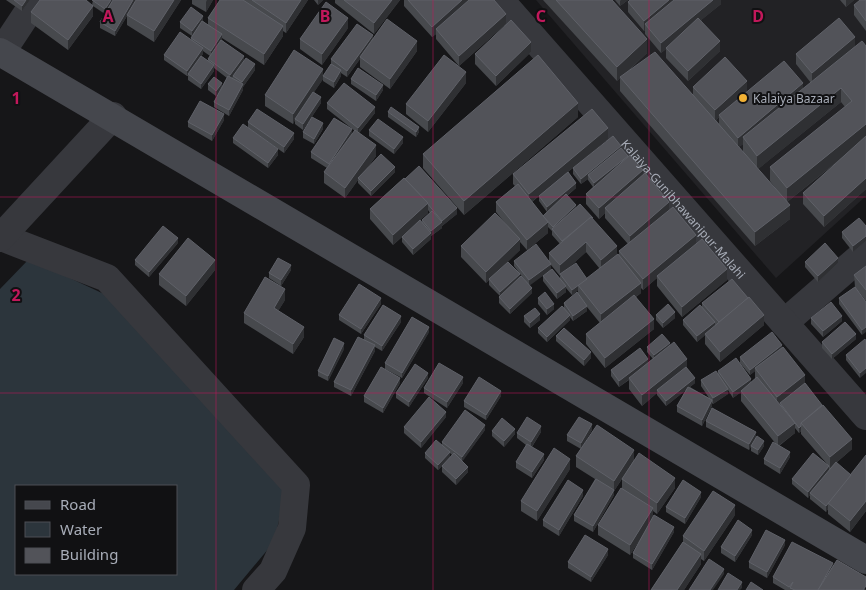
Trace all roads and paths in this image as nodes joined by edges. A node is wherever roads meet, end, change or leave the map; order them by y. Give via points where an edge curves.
1 (36, 0) edge
2 (500, 0) edge
3 (0, 52) edge
4 (113, 116) junction
5 (0, 237) edge
6 (866, 252) edge
7 (784, 323) junction
8 (866, 416) edge
9 (866, 560) edge
10 (256, 590) edge

1 - 3 street
2 - 7 street, Kalaiya-Gunjbhawanipur-Malahi
3 - 4 main road
4 - 5 street
4 - 9 main road
5 - 10 street via 107,278 296,485 292,528 273,571
6 - 7 street
7 - 8 street, Kalaiya-Gunjbhawanipur-Malahi

